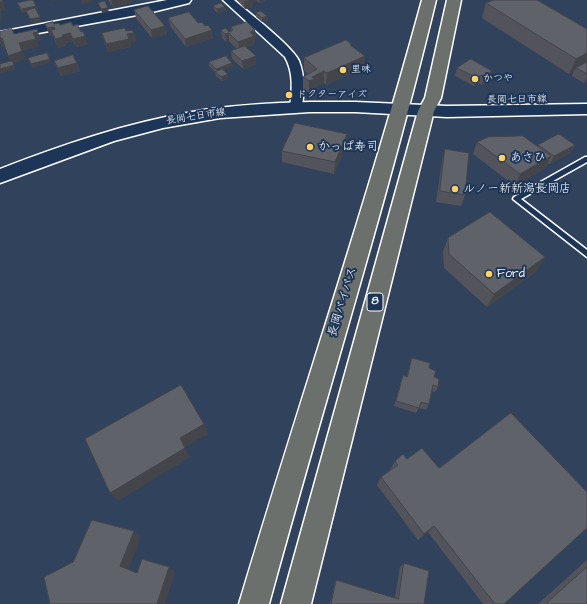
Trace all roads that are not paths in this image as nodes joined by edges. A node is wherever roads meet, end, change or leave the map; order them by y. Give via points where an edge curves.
1 (184, 0) edge
2 (228, 0) edge
3 (429, 0) edge
4 (454, 0) edge
5 (0, 36) edge
6 (587, 98) edge
7 (429, 105) junction
8 (296, 107) junction
9 (401, 108) junction
10 (587, 109) edge
11 (587, 159) edge
12 (0, 176) edge
13 (587, 254) edge
14 (254, 604) edge
15 (296, 604) edge

1 - 5 main road
2 - 8 street via 290,55 298,84
3 - 9 highway, 長岡バイパス
4 - 7 highway, 8
6 - 7 main road, 長岡七日市線 via 467,101
7 - 9 main road, 長岡七日市線
7 - 10 main road, 長岡七日市線
7 - 15 highway, 8
8 - 9 main road, 長岡七日市線
8 - 12 main road, 長岡七日市線 via 218,113 145,126 71,148
9 - 14 highway, 長岡バイパス
11 - 13 lane via 516,199

